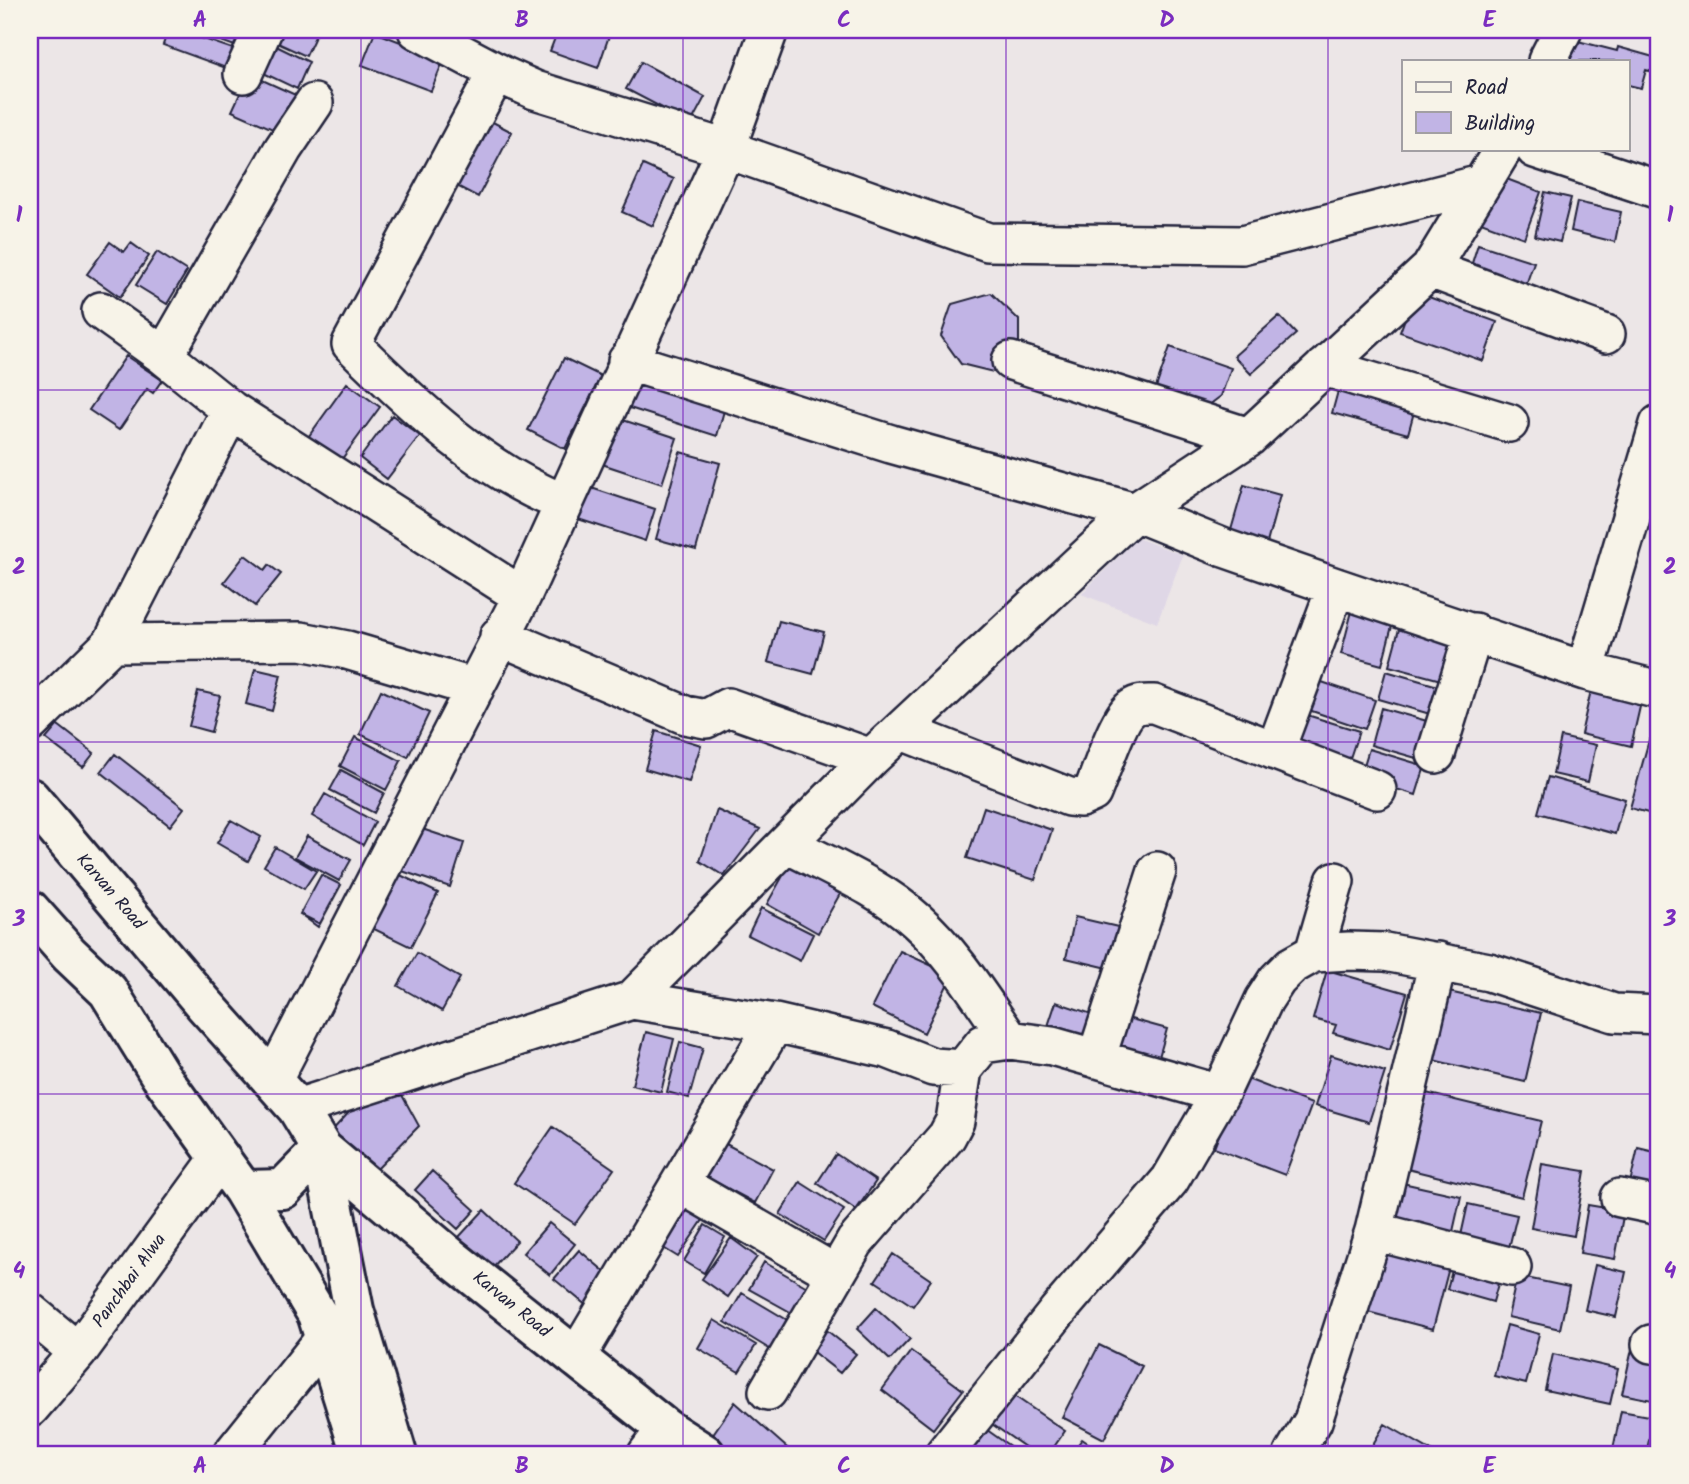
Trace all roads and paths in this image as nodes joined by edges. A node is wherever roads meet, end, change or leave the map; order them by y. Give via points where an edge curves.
1 (263, 30) edge
2 (417, 30) edge
3 (769, 30) edge
4 (1563, 30) edge
5 (1548, 60) edge
6 (497, 72) junction
7 (243, 74) dead end
8 (314, 103) dead end
9 (726, 149) junction
10 (1502, 150) edge
11 (1538, 150) edge
12 (1481, 184) junction
13 (1659, 190) edge
14 (1430, 269) junction
15 (101, 311) dead end
16 (1605, 334) dead end
17 (164, 356) junction
18 (627, 361) junction
19 (1011, 361) dead end
20 (1324, 367) junction
21 (231, 410) junction
22 (1509, 423) dead end
23 (1659, 424) edge
24 (1249, 437) junction
25 (564, 503) junction
26 (1135, 512) junction
27 (1336, 587) junction
28 (522, 596) junction
29 (1474, 632) junction
30 (499, 636) junction
31 (112, 643) junction
32 (1586, 671) junction
33 (475, 688) junction
34 (1659, 690) edge
35 (30, 723) edge
36 (902, 731) junction
37 (1275, 751) junction
38 (1436, 754) dead end
39 (871, 758) junction
40 (1377, 790) dead end
41 (30, 798) edge
42 (787, 844) junction
43 (1157, 871) dead end
44 (1335, 881) dead end
45 (30, 910) edge
46 (1314, 953) junction
47 (1438, 961) junction
48 (632, 1000) junction
49 (1659, 1015) edge
50 (775, 1023) junction
51 (1010, 1040) junction
52 (1096, 1059) junction
53 (963, 1069) junction
54 (285, 1094) junction
55 (1220, 1094) junction
56 (322, 1149) junction
57 (219, 1159) junction
58 (680, 1184) junction
59 (243, 1189) junction
60 (1620, 1198) dead end
61 (1659, 1206) edge
62 (1374, 1231) junction
63 (1512, 1267) dead end
64 (836, 1274) junction
65 (30, 1312) edge
66 (325, 1338) junction
67 (78, 1352) junction
68 (576, 1358) junction
69 (768, 1391) dead end
70 (30, 1408) edge
71 (656, 1442) edge
72 (232, 1454) edge
73 (360, 1454) edge
74 (397, 1454) edge
75 (705, 1454) edge
76 (944, 1454) edge
77 (1293, 1454) edge

1 - 7 street
2 - 6 street
3 - 9 street
4 - 5 street
6 - 9 street via 535,90
6 - 25 street via 351,344 443,430 508,476
8 - 17 street via 282,149
9 - 12 street via 988,242 1242,245
9 - 18 street
10 - 12 street
11 - 13 street
12 - 14 street
14 - 16 street
14 - 20 street
15 - 17 street
17 - 21 street
18 - 25 street
18 - 26 street
19 - 24 street
20 - 22 street
20 - 24 street
21 - 28 street
21 - 31 street
23 - 32 street
24 - 26 street
25 - 28 street
26 - 27 street
26 - 36 street
27 - 29 street
27 - 37 street
28 - 30 street
29 - 32 street
29 - 38 street
30 - 33 street
30 - 39 street via 685,715 706,719 728,708
31 - 33 street via 301,641
31 - 35 street
32 - 34 street
33 - 54 street
36 - 37 street via 1081,799 1092,793 1130,709 1141,704 1154,704
36 - 39 street
37 - 40 street
39 - 42 street
41 - 54 street, Karvan Road
42 - 48 street
42 - 51 street via 890,899 917,920 949,954
43 - 52 street
44 - 46 street
45 - 57 street via 108,991
46 - 47 street via 1385,953
46 - 55 street via 1277,980
47 - 49 street via 1489,972 1614,1013
47 - 62 street
48 - 50 street
48 - 54 street
50 - 53 street via 887,1049 933,1067
50 - 58 street
51 - 52 street
51 - 53 street via 983,1044
52 - 55 street
53 - 64 street via 955,1121 947,1136 855,1242
54 - 56 street, Karvan Road
55 - 76 street via 1170,1180
56 - 59 street via 283,1189
56 - 68 street, Karvan Road
56 - 74 street via 354,1310
57 - 59 street
57 - 67 street, Panchbai Alwa
58 - 64 street
58 - 68 street
59 - 66 street via 317,1314
60 - 61 street
62 - 63 street
62 - 77 street via 1312,1421
64 - 69 street
65 - 67 street
66 - 72 street
66 - 73 street
67 - 70 street, Panchbai Alwa
68 - 71 street, Karvan Road
71 - 75 street, Karvan Road

